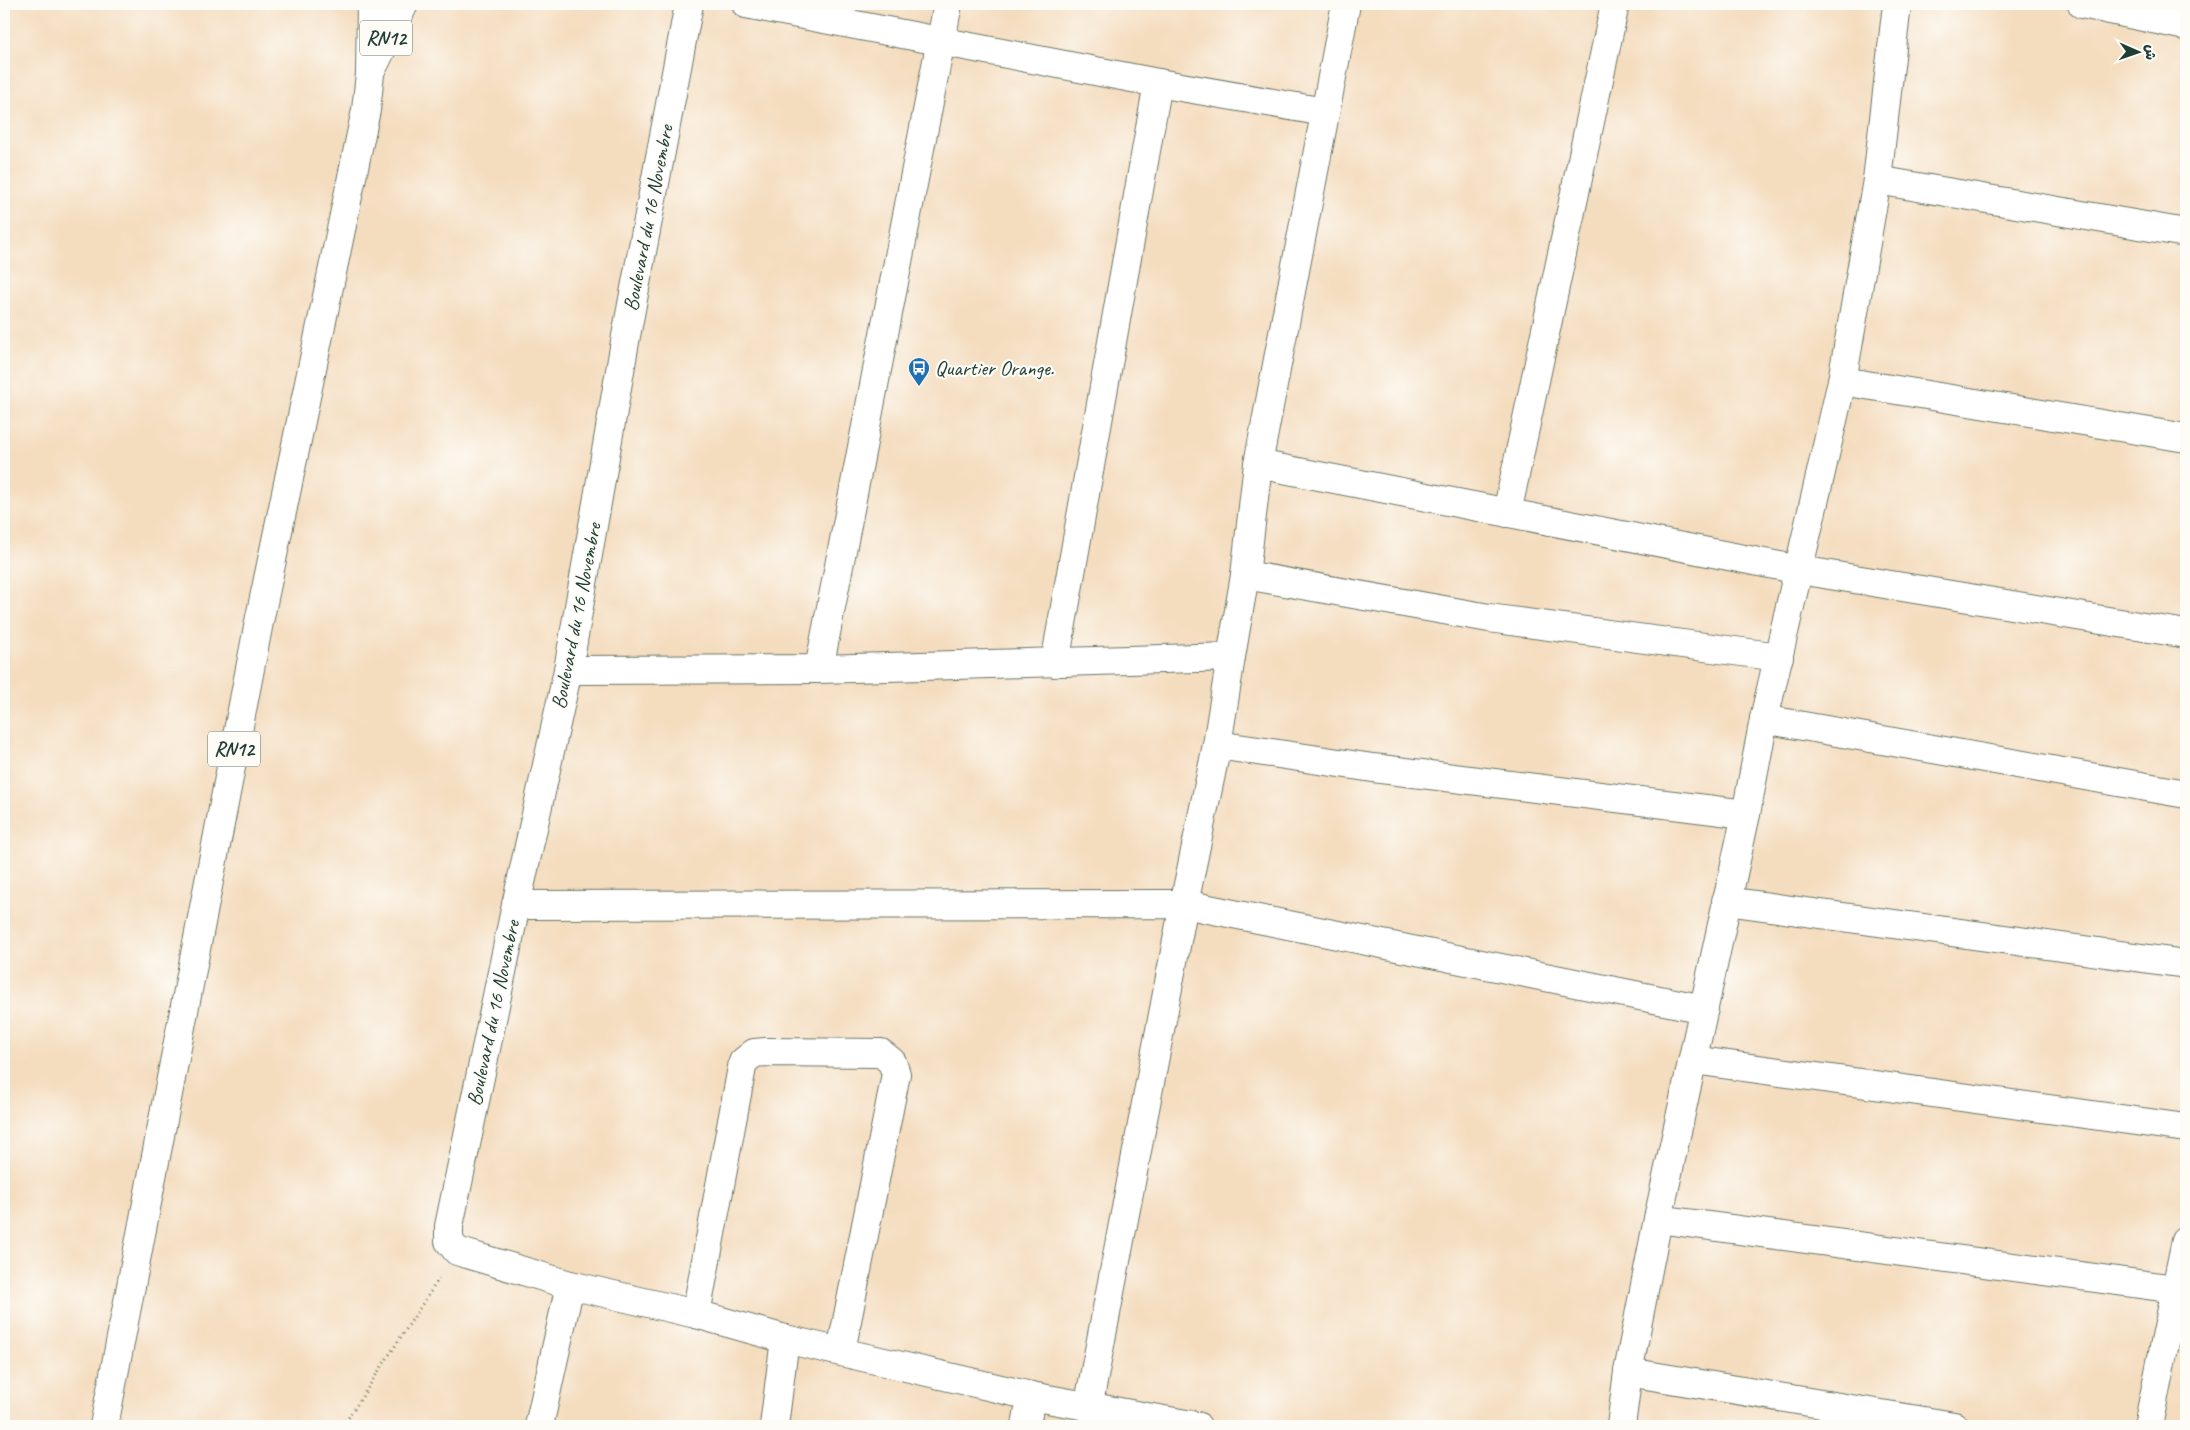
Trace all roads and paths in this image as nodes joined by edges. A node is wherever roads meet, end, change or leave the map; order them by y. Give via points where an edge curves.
1 (371, 4) edge
2 (404, 4) edge
3 (689, 4) edge
4 (746, 4) edge
5 (948, 4) edge
6 (1346, 4) edge
7 (1615, 4) edge
8 (1897, 4) edge
9 (2082, 4) edge
10 (2154, 12) edge
11 (2186, 26) edge
12 (941, 41) junction
13 (370, 74) junction
14 (1158, 83) junction
15 (1325, 112) junction
16 (1877, 180) junction
17 (2186, 233) edge
18 (1842, 381) junction
19 (2186, 438) edge
20 (1258, 464) junction
21 (1507, 512) junction
22 (1800, 570) junction
23 (1245, 575) junction
24 (2186, 634) edge
25 (1232, 657) junction
26 (1779, 657) junction
27 (1055, 663) junction
28 (819, 669) junction
29 (568, 670) junction
30 (1764, 719) junction
31 (1216, 745) junction
32 (2186, 794) edge
33 (1746, 814) junction
34 (1726, 902) junction
35 (1184, 904) junction
36 (516, 905) junction
37 (2186, 964) edge
38 (1704, 1009) junction
39 (1693, 1060) junction
40 (2186, 1128) edge
41 (1658, 1219) junction
42 (453, 1238) junction
43 (2186, 1240) edge
44 (570, 1285) junction
45 (2176, 1289) junction
46 (696, 1314) junction
47 (785, 1339) junction
48 (841, 1351) junction
49 (1628, 1372) junction
50 (1031, 1396) junction
51 (1088, 1408) junction
52 (104, 1426) edge
53 (342, 1426) edge
54 (538, 1426) edge
55 (774, 1426) edge
56 (1026, 1426) edge
57 (1196, 1426) edge
58 (1621, 1426) edge
59 (1954, 1426) edge
60 (2148, 1426) edge

1 - 13 street, RN12
2 - 13 street, RN12
3 - 29 street, Boulevard du 16 Novembre via 626,336
4 - 12 street
5 - 12 street
6 - 15 street
7 - 21 street
8 - 16 street
9 - 10 street
10 - 11 street
12 - 14 street
12 - 28 street
13 - 52 street, RN12 via 366,110 259,622
14 - 15 street
14 - 27 street
15 - 20 street
16 - 17 street
16 - 18 street
18 - 19 street
18 - 22 street
20 - 21 street
20 - 23 street
21 - 22 street
22 - 24 street
22 - 26 street
23 - 25 street
23 - 26 street via 1489,618
25 - 27 street
25 - 31 street
26 - 30 street
27 - 28 street
28 - 29 street
29 - 36 street, Boulevard du 16 Novembre
30 - 32 street
30 - 33 street
31 - 33 street via 1373,768
31 - 35 street
33 - 34 street
34 - 37 street
34 - 38 street
35 - 36 street
35 - 38 street
35 - 51 street
36 - 42 street, Boulevard du 16 Novembre
38 - 39 street
39 - 40 street
39 - 41 street
41 - 45 street
41 - 49 street
42 - 44 street
42 - 53 path
43 - 45 street
44 - 46 street
44 - 54 street
45 - 60 street
46 - 47 street
46 - 48 street via 744,1062 754,1053 766,1052 881,1053 892,1062 896,1074
47 - 48 street
47 - 55 street
48 - 50 street
49 - 58 street
49 - 59 street
50 - 51 street
50 - 56 street
51 - 57 street

